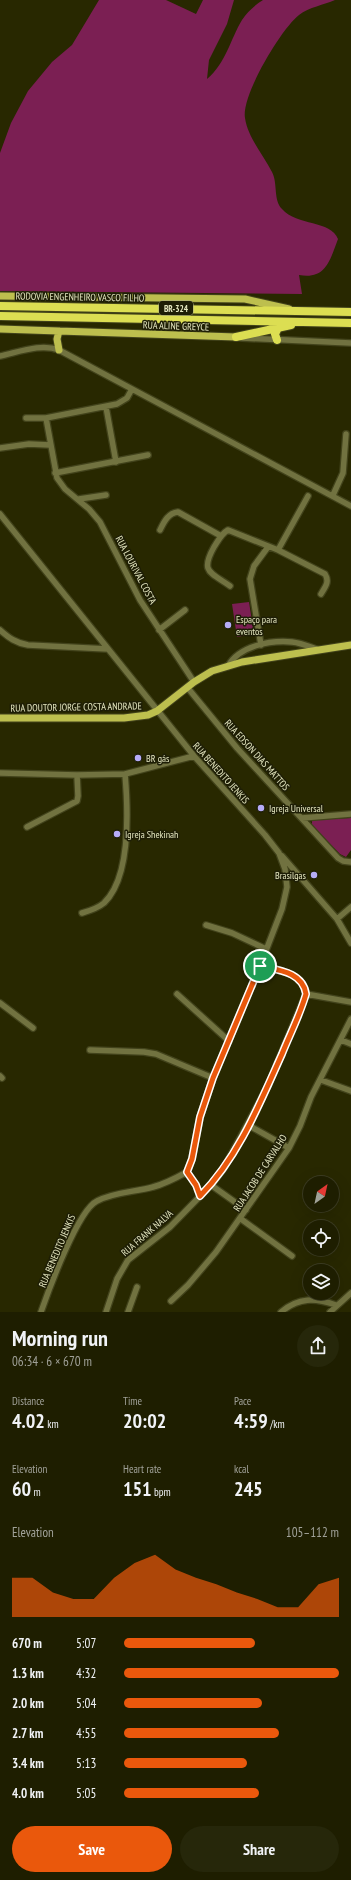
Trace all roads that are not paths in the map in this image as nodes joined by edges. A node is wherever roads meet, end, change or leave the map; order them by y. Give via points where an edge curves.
1 (0, 296) edge
2 (0, 306) edge
3 (301, 311) junction
4 (351, 312) edge
5 (0, 316) edge
6 (305, 322) junction
7 (351, 323) edge
8 (278, 328) junction
9 (0, 329) edge
10 (59, 331) junction
11 (236, 337) junction
12 (277, 340) junction
13 (351, 343) edge
14 (59, 350) junction
15 (0, 356) edge
16 (132, 389) junction
17 (106, 407) junction
18 (26, 418) dead end
19 (46, 418) junction
20 (346, 434) dead end
21 (50, 445) junction
22 (0, 448) edge
23 (348, 450) edge
24 (148, 455) dead end
25 (116, 462) junction
26 (56, 473) junction
27 (106, 495) dead end
28 (333, 495) junction
29 (308, 496) dead end
30 (79, 499) junction
31 (351, 506) edge
32 (1, 516) edge
33 (160, 530) dead end
34 (221, 536) junction
35 (268, 547) junction
36 (278, 550) junction
37 (230, 586) dead end
38 (321, 594) dead end
39 (185, 610) dead end
40 (0, 630) edge
41 (158, 630) junction
42 (261, 645) junction
43 (351, 645) edge
44 (108, 649) junction
45 (320, 650) junction
46 (228, 666) junction
47 (194, 682) junction
48 (187, 687) junction
49 (157, 711) junction
50 (0, 718) edge
51 (194, 756) junction
52 (0, 772) edge
53 (125, 774) junction
54 (77, 775) junction
55 (351, 814) edge
56 (302, 818) junction
57 (27, 827) dead end
58 (279, 853) junction
59 (351, 862) edge
60 (351, 907) edge
61 (82, 913) dead end
62 (337, 919) junction
63 (206, 925) dead end
64 (351, 943) edge
65 (266, 949) junction
66 (260, 966) junction
67 (177, 994) dead end
68 (306, 994) junction
69 (351, 1002) edge
70 (0, 1003) edge
71 (351, 1019) edge
72 (33, 1028) dead end
73 (341, 1040) junction
74 (229, 1041) junction
75 (351, 1044) edge
76 (90, 1050) dead end
77 (213, 1078) junction
78 (321, 1080) junction
79 (351, 1092) edge
80 (248, 1125) junction
81 (289, 1148) junction
82 (187, 1172) junction
83 (211, 1185) junction
84 (200, 1196) junction
85 (246, 1210) junction
86 (240, 1219) junction
87 (292, 1256) dead end
88 (137, 1287) dead end
89 (351, 1293) edge
90 (171, 1301) dead end
91 (336, 1305) junction
92 (41, 1312) edge
93 (106, 1312) edge
94 (128, 1312) edge
95 (281, 1312) edge
96 (330, 1312) edge

1 - 3 main road via 244,299
2 - 3 highway, RODOVIA ENGENHEIRO VASCO FILHO / BR-324
3 - 4 highway, RODOVIA ENGENHEIRO VASCO FILHO / BR-324
5 - 6 highway, RODOVIA ENGENHEIRO VASCO FILHO / BR-324
6 - 7 highway, RODOVIA ENGENHEIRO VASCO FILHO / BR-324
6 - 8 highway
8 - 11 highway
8 - 12 highway via 275,334
9 - 10 main road, RUA ALINE GREYCE
10 - 11 main road, RUA ALINE GREYCE
10 - 14 main road
11 - 12 street, RUA ALINE GREYCE
12 - 13 street, RUA ALINE GREYCE
14 - 15 street via 43,347
14 - 16 street
16 - 17 street via 124,402
16 - 28 street
17 - 19 street
17 - 25 street
18 - 19 street
19 - 21 street, RUA LOURIVAL COSTA
20 - 23 street
21 - 22 street via 29,444
21 - 26 street, RUA LOURIVAL COSTA
23 - 28 street via 343,473
24 - 25 street
25 - 26 street
26 - 30 street, RUA LOURIVAL COSTA via 66,489
27 - 30 street
28 - 31 street
29 - 36 street
30 - 41 street, RUA LOURIVAL COSTA via 100,522 129,581
32 - 44 street, RUA BENEDITO JENKIS
33 - 34 street via 168,516 178,512
34 - 35 street via 225,531 231,530
34 - 37 street via 206,566
35 - 36 street
35 - 42 street via 254,566 250,579
36 - 38 street via 325,574 328,578 327,583
39 - 41 street
40 - 44 street via 19,643 28,645
41 - 47 street, RUA LOURIVAL COSTA
42 - 45 street via 291,642
42 - 46 street via 242,650 231,659
43 - 45 main road, RUA DOUTOR JORGE COSTA ANDRADE
44 - 49 street, RUA BENEDITO JENKIS
45 - 46 main road, RUA DOUTOR JORGE COSTA ANDRADE
46 - 47 main road, RUA DOUTOR JORGE COSTA ANDRADE via 212,671
47 - 48 main road, RUA DOUTOR JORGE COSTA ANDRADE
48 - 49 main road, RUA DOUTOR JORGE COSTA ANDRADE
48 - 56 street, RUA EDSON DIAS MATTOS via 237,748
49 - 50 main road, RUA DOUTOR JORGE COSTA ANDRADE via 148,715 124,718
49 - 51 street, RUA BENEDITO JENKIS
51 - 53 street
51 - 58 street, RUA BENEDITO JENKIS
52 - 54 street
53 - 54 street
53 - 61 street via 124,853 118,879 99,906
54 - 57 street via 77,801
55 - 56 street
56 - 59 street, RUA EDSON DIAS MATTOS via 338,858
58 - 62 street
58 - 65 street, RUA BENEDITO JENKIS via 285,869 287,887 282,909
60 - 62 street
62 - 64 street
63 - 65 street via 232,933
65 - 66 street, RUA BENEDITO JENKIS
66 - 68 street via 295,976 305,987
66 - 74 street, RUA BENEDITO JENKIS
67 - 74 street
68 - 69 street
68 - 80 street, RUA FRANK NALVA via 271,1079
70 - 72 street
71 - 73 street, RUA JACOB DE CARVALHO
73 - 75 street
73 - 78 street, RUA JACOB DE CARVALHO
74 - 77 street, RUA BENEDITO JENKIS
76 - 77 street via 156,1054
77 - 82 street, RUA BENEDITO JENKIS via 200,1117
78 - 79 street
78 - 81 street, RUA JACOB DE CARVALHO
80 - 81 street
80 - 83 street, RUA FRANK NALVA via 224,1168
81 - 85 street, RUA JACOB DE CARVALHO
82 - 84 street
82 - 92 street, RUA BENEDITO JENKIS via 154,1187 116,1194 89,1206 77,1224
83 - 84 street, RUA FRANK NALVA
83 - 85 street
84 - 93 street, RUA FRANK NALVA via 170,1227 128,1260 117,1279
85 - 86 street, RUA JACOB DE CARVALHO
86 - 87 street
86 - 90 street, RUA JACOB DE CARVALHO via 188,1285
88 - 94 street
89 - 91 street
91 - 95 street via 311,1299 296,1303
91 - 96 street

